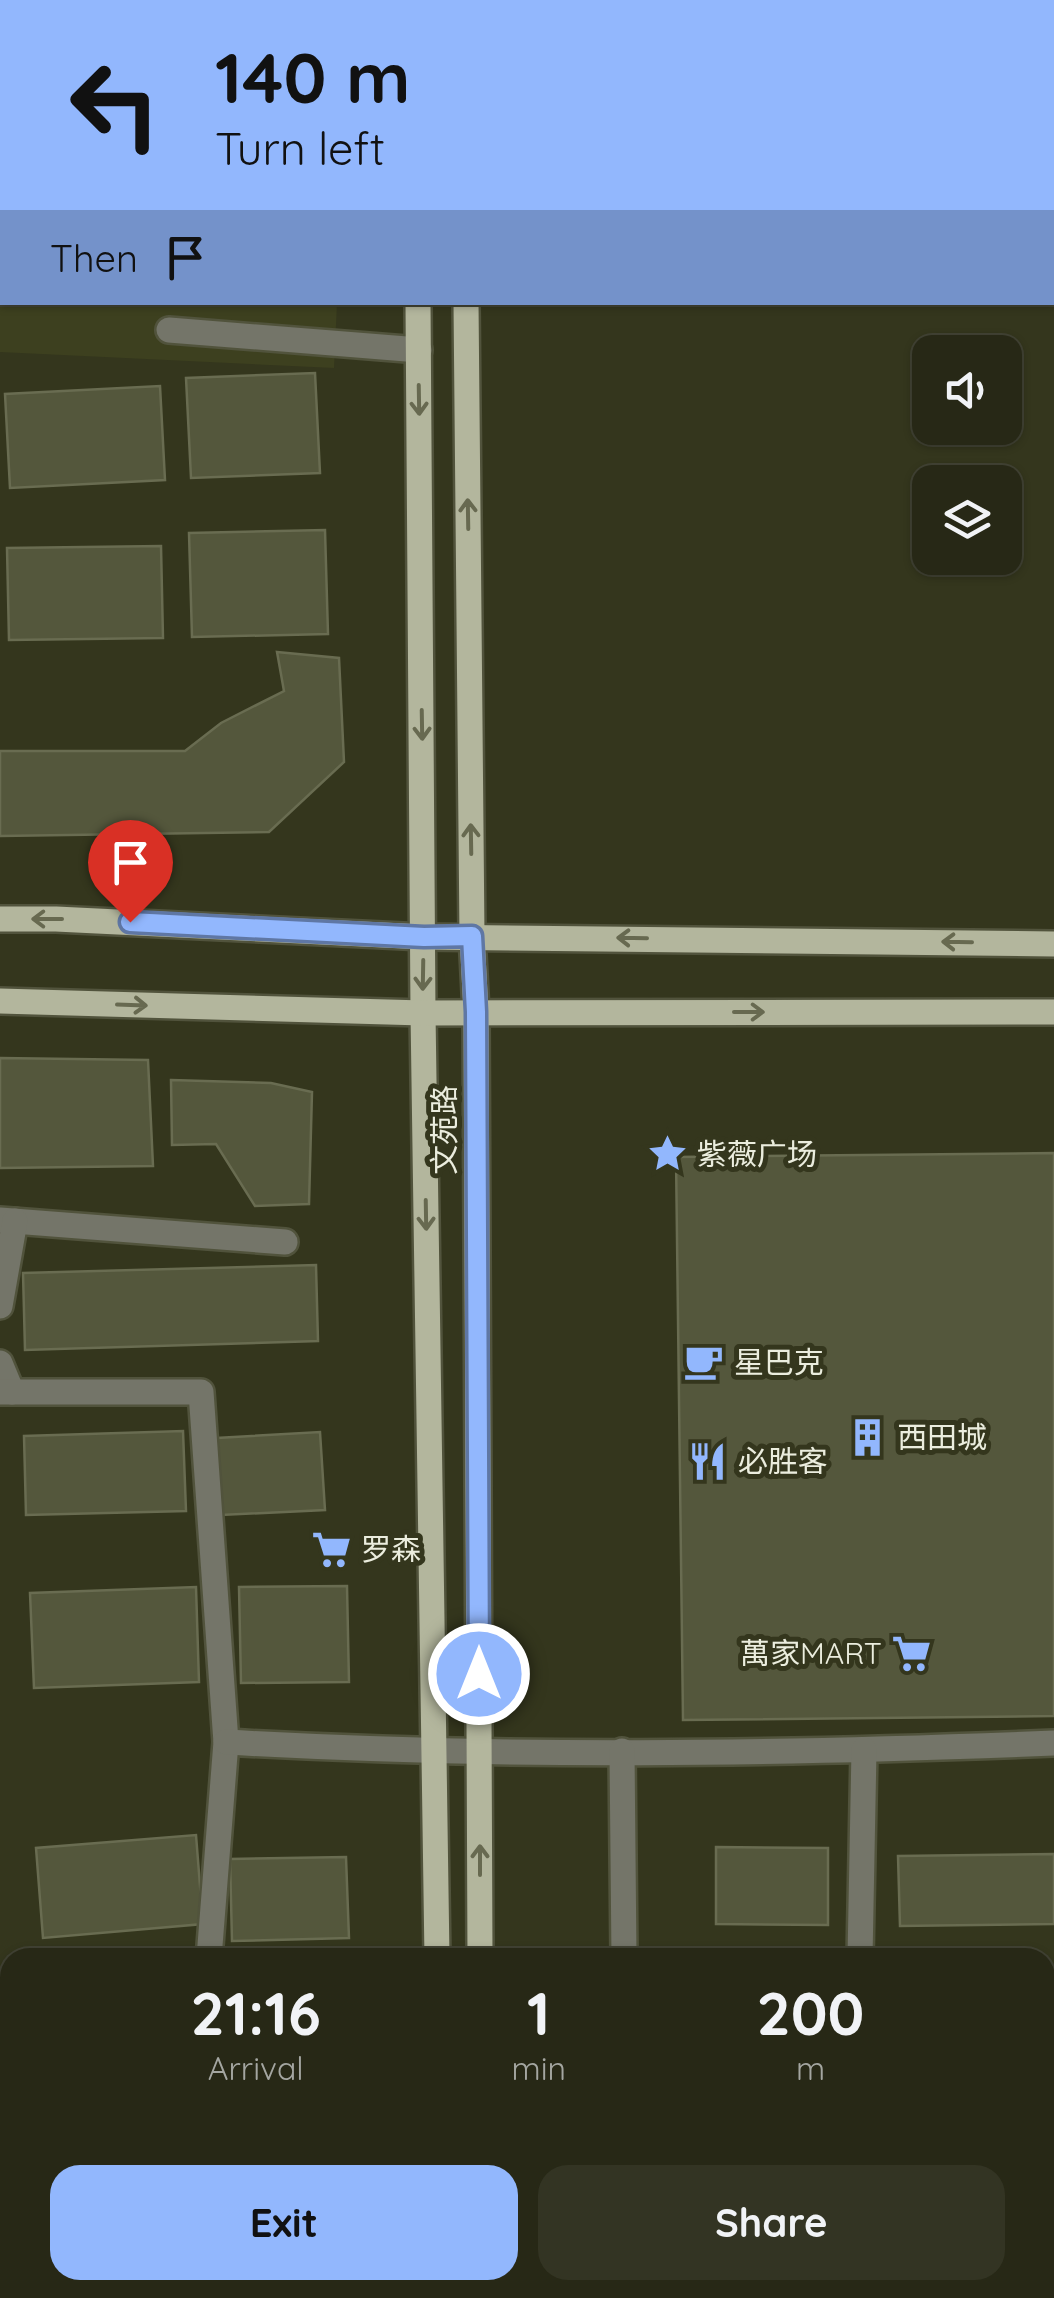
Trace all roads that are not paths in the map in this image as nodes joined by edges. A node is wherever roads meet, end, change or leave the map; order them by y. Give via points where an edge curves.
1 (418, 305) edge
2 (466, 305) edge
3 (169, 330) dead end
4 (419, 350) junction
5 (0, 919) edge
6 (472, 936) junction
7 (424, 937) junction
8 (1054, 944) edge
9 (0, 1001) edge
10 (476, 1012) junction
11 (1054, 1012) edge
12 (423, 1013) junction
13 (8, 1221) edge
14 (284, 1242) dead end
15 (0, 1306) edge
16 (0, 1363) edge
17 (6, 1392) edge
18 (226, 1742) junction
19 (1054, 1743) edge
20 (864, 1750) junction
21 (622, 1751) junction
22 (434, 1752) junction
23 (480, 1752) junction
24 (210, 1948) edge
25 (437, 1948) edge
26 (480, 1948) edge
27 (624, 1948) edge
28 (860, 1948) edge

1 - 4 main road, 文苑路
6 -> 2 main road, 文苑路
3 - 4 lane
4 -> 7 main road, 文苑路
7 -> 5 main road
6 - 7 main road
8 -> 6 main road
6 - 10 main road, 文苑路
7 -> 12 main road, 文苑路
9 -> 12 main road
10 -> 11 main road
10 - 12 main road
10 - 23 main road, 文苑路
12 -> 22 main road, 文苑路
13 - 14 lane
13 - 15 lane
16 - 17 lane
17 - 18 lane via 202,1392
18 - 22 lane
18 - 24 lane
19 - 20 lane
20 - 21 lane
20 - 28 lane
21 - 23 lane
21 - 27 lane
22 - 23 lane
22 - 25 main road, 文苑路
26 -> 23 main road, 文苑路

